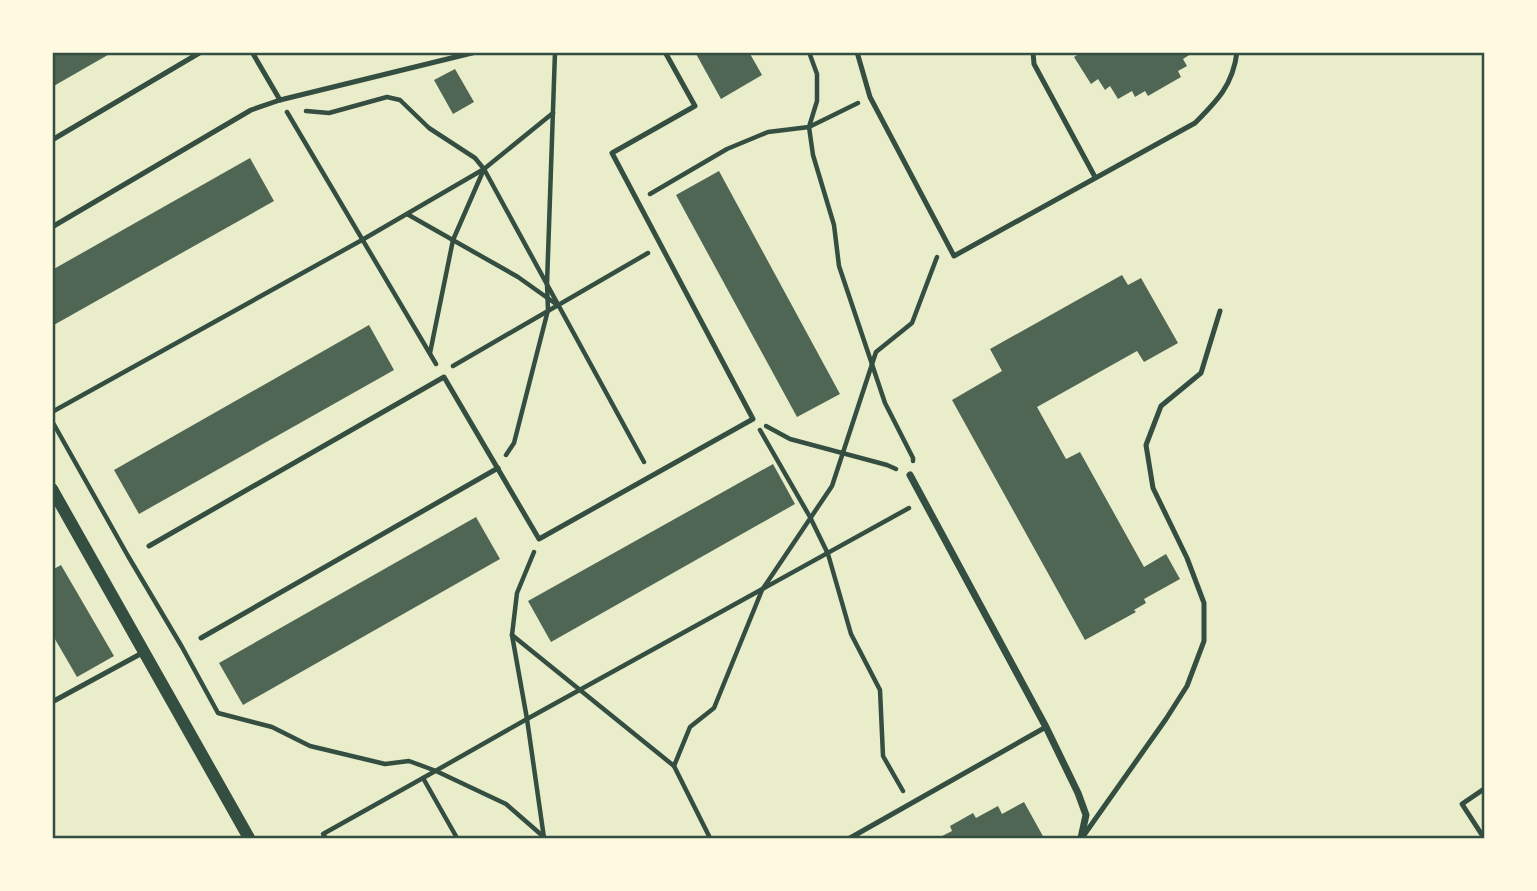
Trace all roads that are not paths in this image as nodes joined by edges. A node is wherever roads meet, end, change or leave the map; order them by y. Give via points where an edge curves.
1 (201, 52) edge
2 (252, 52) edge
3 (476, 52) edge
4 (665, 52) edge
5 (857, 52) edge
6 (1032, 52) edge
7 (1237, 52) edge
8 (280, 100) junction
9 (52, 140) edge
10 (1095, 177) junction
11 (52, 227) edge
12 (1220, 311) dead end
13 (498, 468) junction
14 (910, 475) road end
15 (52, 489) edge
16 (149, 546) dead end
17 (201, 638) dead end
18 (144, 652) junction
19 (52, 702) edge
20 (1046, 727) junction
21 (1485, 789) edge
22 (249, 838) edge
23 (850, 838) edge
24 (1081, 838) edge
25 (1484, 838) edge

1 - 9 lane
2 - 8 lane
3 - 8 lane
4 - 13 lane via 695,106 612,153 753,419 540,539
5 - 10 lane via 870,97 954,257
6 - 10 lane via 1034,64
7 - 10 lane via 1221,97 1195,122
8 - 11 lane via 251,110
12 - 24 lane via 1201,373 1161,406 1146,445 1153,488 1204,603 1204,641 1187,686
13 - 16 lane via 444,377
13 - 17 lane
14 - 20 street
15 - 18 street
18 - 19 lane
18 - 22 street
20 - 23 lane
20 - 24 street via 1086,815
21 - 25 lane via 1462,804

